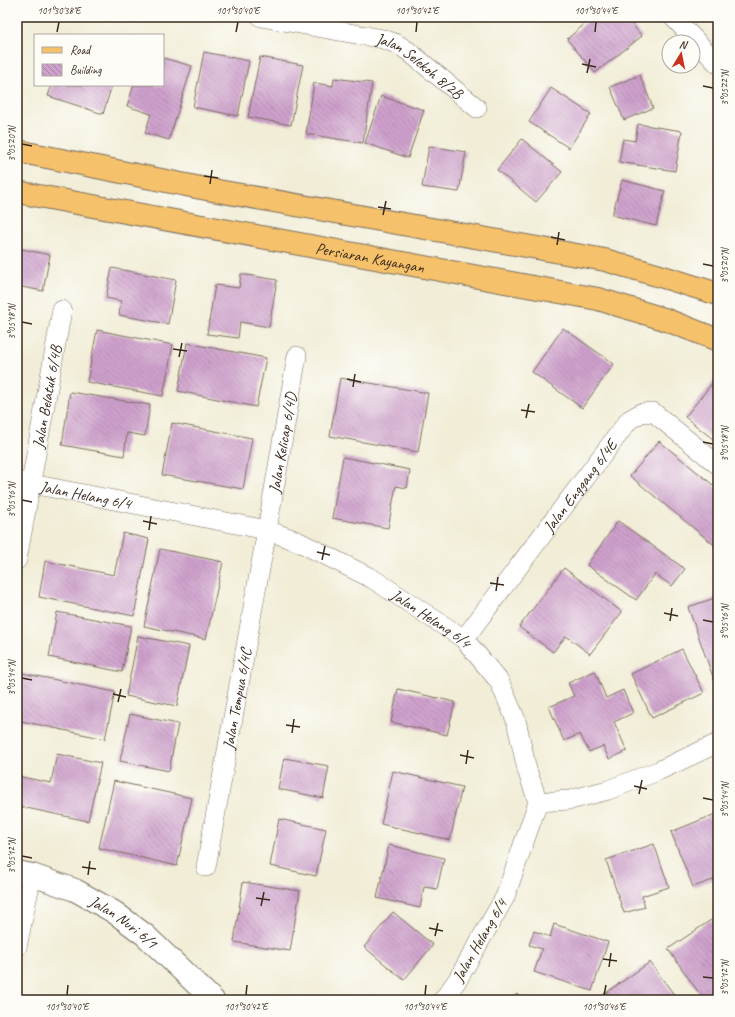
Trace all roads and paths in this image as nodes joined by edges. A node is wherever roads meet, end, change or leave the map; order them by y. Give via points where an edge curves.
1 (261, 17) edge
2 (673, 17) edge
3 (718, 64) edge
4 (477, 108) dead end
5 (17, 151) edge
6 (17, 192) edge
7 (17, 196) edge
8 (41, 197) junction
9 (718, 294) edge
10 (62, 310) dead end
11 (718, 340) edge
12 (297, 356) dead end
13 (718, 465) edge
14 (24, 482) edge
15 (268, 530) junction
16 (17, 560) edge
17 (464, 639) junction
18 (718, 743) edge
19 (538, 802) junction
20 (206, 867) dead end
21 (24, 874) edge
22 (17, 947) edge
23 (212, 1000) edge
24 (443, 1000) edge

1 - 4 street, Jalan Selekoh 8/2B via 384,39 397,44
2 - 3 street
5 - 9 main road via 200,188 604,260
6 - 8 main road, Persiaran Kayangan
7 - 8 main road
8 - 11 main road, Persiaran Kayangan via 598,299 664,319
10 - 14 street, Jalan Belatuk 6/4B
12 - 15 street, Jalan Kelicap 6/4D
13 - 17 street, Jalan Enggang 6/4E via 653,412 641,413 629,420
14 - 15 street, Jalan Helang 6/4
14 - 16 street, Jalan Belatuk 6/4B
15 - 17 street, Jalan Helang 6/4 via 297,541 373,579
15 - 20 street, Jalan Tempua 6/4C
17 - 19 street, Jalan Helang 6/4 via 499,681 516,720 527,770
18 - 19 street via 658,771 608,790 570,800
19 - 24 street, Jalan Helang 6/4 via 505,897 458,979
21 - 22 street
21 - 23 street, Jalan Nuri 6/1 via 75,890 114,912 145,935

